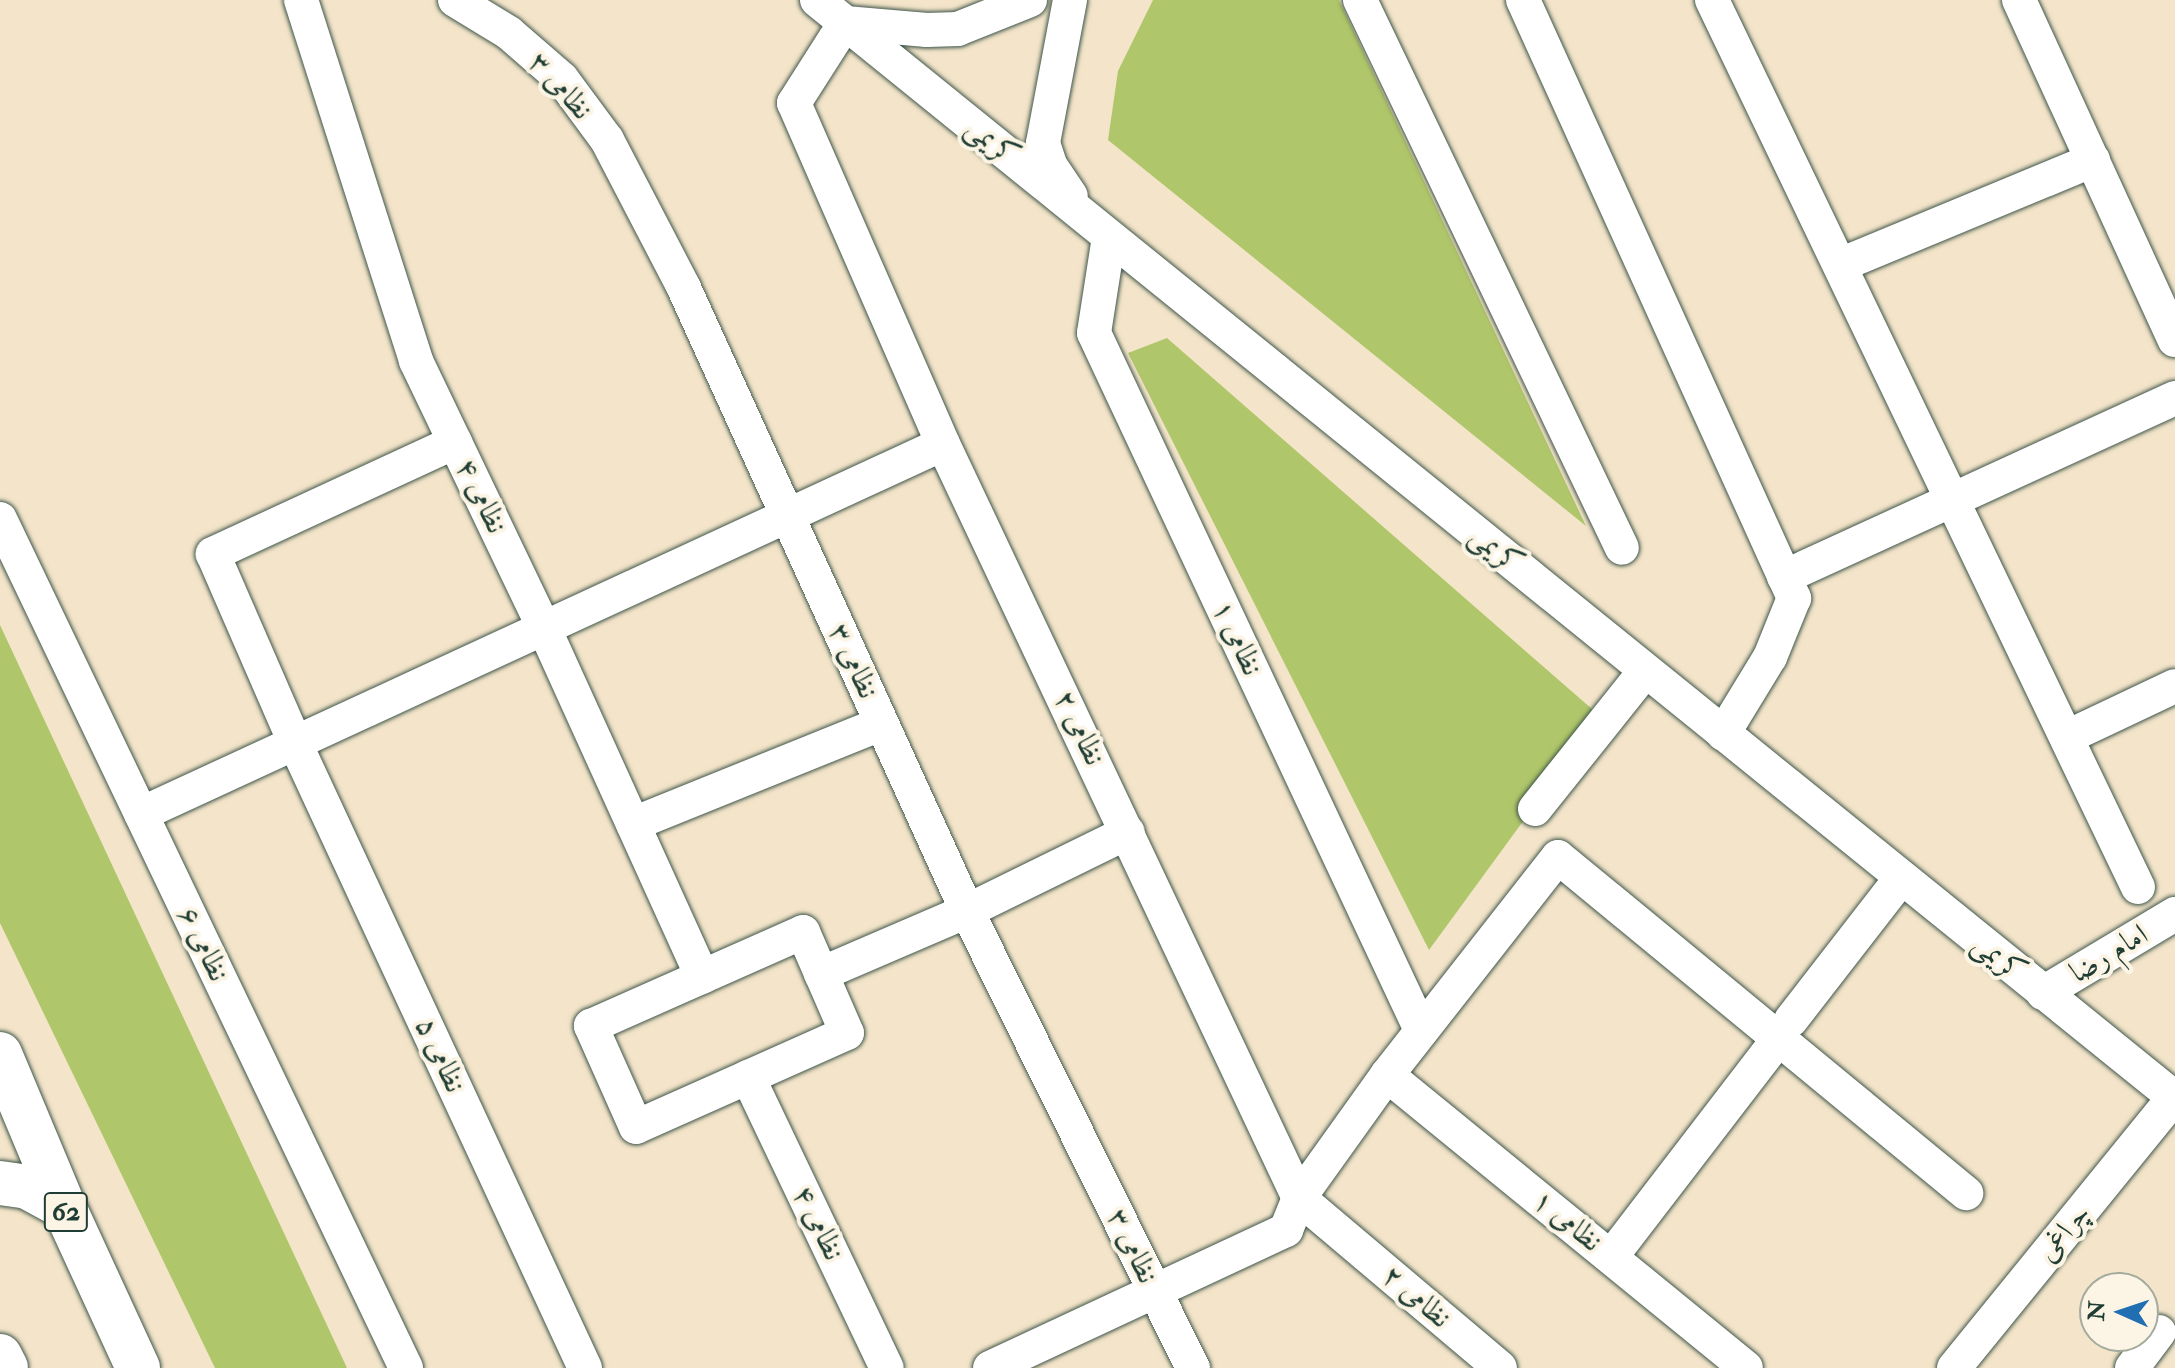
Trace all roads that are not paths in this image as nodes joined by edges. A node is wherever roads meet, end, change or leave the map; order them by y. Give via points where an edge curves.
1 (301, 0) edge
2 (455, 0) edge
3 (817, 0) edge
4 (1030, 0) edge
5 (1070, 0) edge
6 (1360, 0) edge
7 (1523, 0) edge
8 (1712, 0) edge
9 (2019, 0) edge
10 (845, 23) junction
11 (2093, 160) junction
12 (1097, 226) junction
13 (1840, 265) junction
14 (2175, 340) edge
15 (2175, 398) edge
16 (455, 442) junction
17 (943, 444) junction
18 (1952, 500) junction
19 (787, 516) junction
20 (0, 519) edge
21 (1622, 548) dead end
22 (1784, 577) junction
23 (544, 628) junction
24 (1645, 671) junction
25 (2175, 686) edge
26 (881, 724) junction
27 (1723, 734) junction
28 (2067, 737) junction
29 (295, 743) junction
30 (1535, 809) dead end
31 (141, 814) junction
32 (633, 824) junction
33 (1128, 832) junction
34 (1901, 878) junction
35 (2138, 887) dead end
36 (967, 911) junction
37 (2174, 917) edge
38 (821, 974) junction
39 (702, 977) junction
40 (2043, 993) junction
41 (1785, 1029) junction
42 (1421, 1030) junction
43 (0, 1054) edge
44 (1387, 1075) junction
45 (748, 1077) junction
46 (2174, 1098) edge
47 (0, 1183) edge
48 (1966, 1193) dead end
49 (1299, 1198) junction
50 (64, 1207) junction
51 (1611, 1257) junction
52 (1154, 1291) junction
53 (0, 1356) edge
54 (6, 1368) edge
55 (138, 1368) edge
56 (406, 1368) edge
57 (585, 1368) edge
58 (887, 1368) edge
59 (990, 1368) edge
60 (1193, 1368) edge
61 (1500, 1368) edge
62 (1746, 1368) edge
63 (1954, 1368) edge

1 - 16 street, نظامی ۴ via 416,361
2 - 19 street, نظامی ۳ via 509,33 562,79 607,140 683,286
3 - 10 street, کریمی
4 - 10 street via 958,29
5 - 12 street via 1043,143 1050,165
6 - 21 street
7 - 22 street
8 - 13 street
9 - 11 street
10 - 12 street, کریمی
10 - 17 street, نظامی ۲ via 794,103
11 - 13 street
11 - 14 street
12 - 24 street, کریمی
12 - 42 street, نظامی ۱ via 1094,333
13 - 18 street
15 - 18 street
16 - 23 street, نظامی ۴
16 - 29 street, نظامی ۵ via 213,554
17 - 19 street
17 - 33 street, نظامی ۲
18 - 22 street
18 - 28 street
19 - 23 street
19 - 26 street, نظامی ۳
20 - 31 street, نظامی ۶
22 - 27 street via 1794,598 1770,657
23 - 29 street
23 - 32 street, نظامی ۴
24 - 27 street, کریمی
24 - 30 street
25 - 28 street
26 - 32 street
26 - 36 street, نظامی ۳
27 - 34 street, کریمی
28 - 35 street
29 - 31 street
29 - 57 street, نظامی ۵
31 - 56 street, نظامی ۶
32 - 39 street, نظامی ۴
33 - 36 street
33 - 49 street, نظامی ۲
34 - 40 street, کریمی
34 - 41 street
36 - 38 street
36 - 52 street, نظامی ۳
37 - 40 street, امام رضا
38 - 39 street via 803,932
38 - 45 street via 847,1033
39 - 45 street via 591,1026 636,1127
40 - 46 street, کریمی
41 - 42 street via 1558,857
41 - 48 street
41 - 51 street
42 - 44 street
43 - 50 highway, 62
44 - 49 street
44 - 51 street, نظامی ۱
45 - 58 street, نظامی ۴
46 - 63 street, چراغی
47 - 50 highway via 27,1187
49 - 52 street via 1286,1230
49 - 61 street, نظامی ۲
50 - 55 highway, 62
51 - 62 street, نظامی ۱
52 - 59 street
52 - 60 street, نظامی ۳
53 - 54 highway

